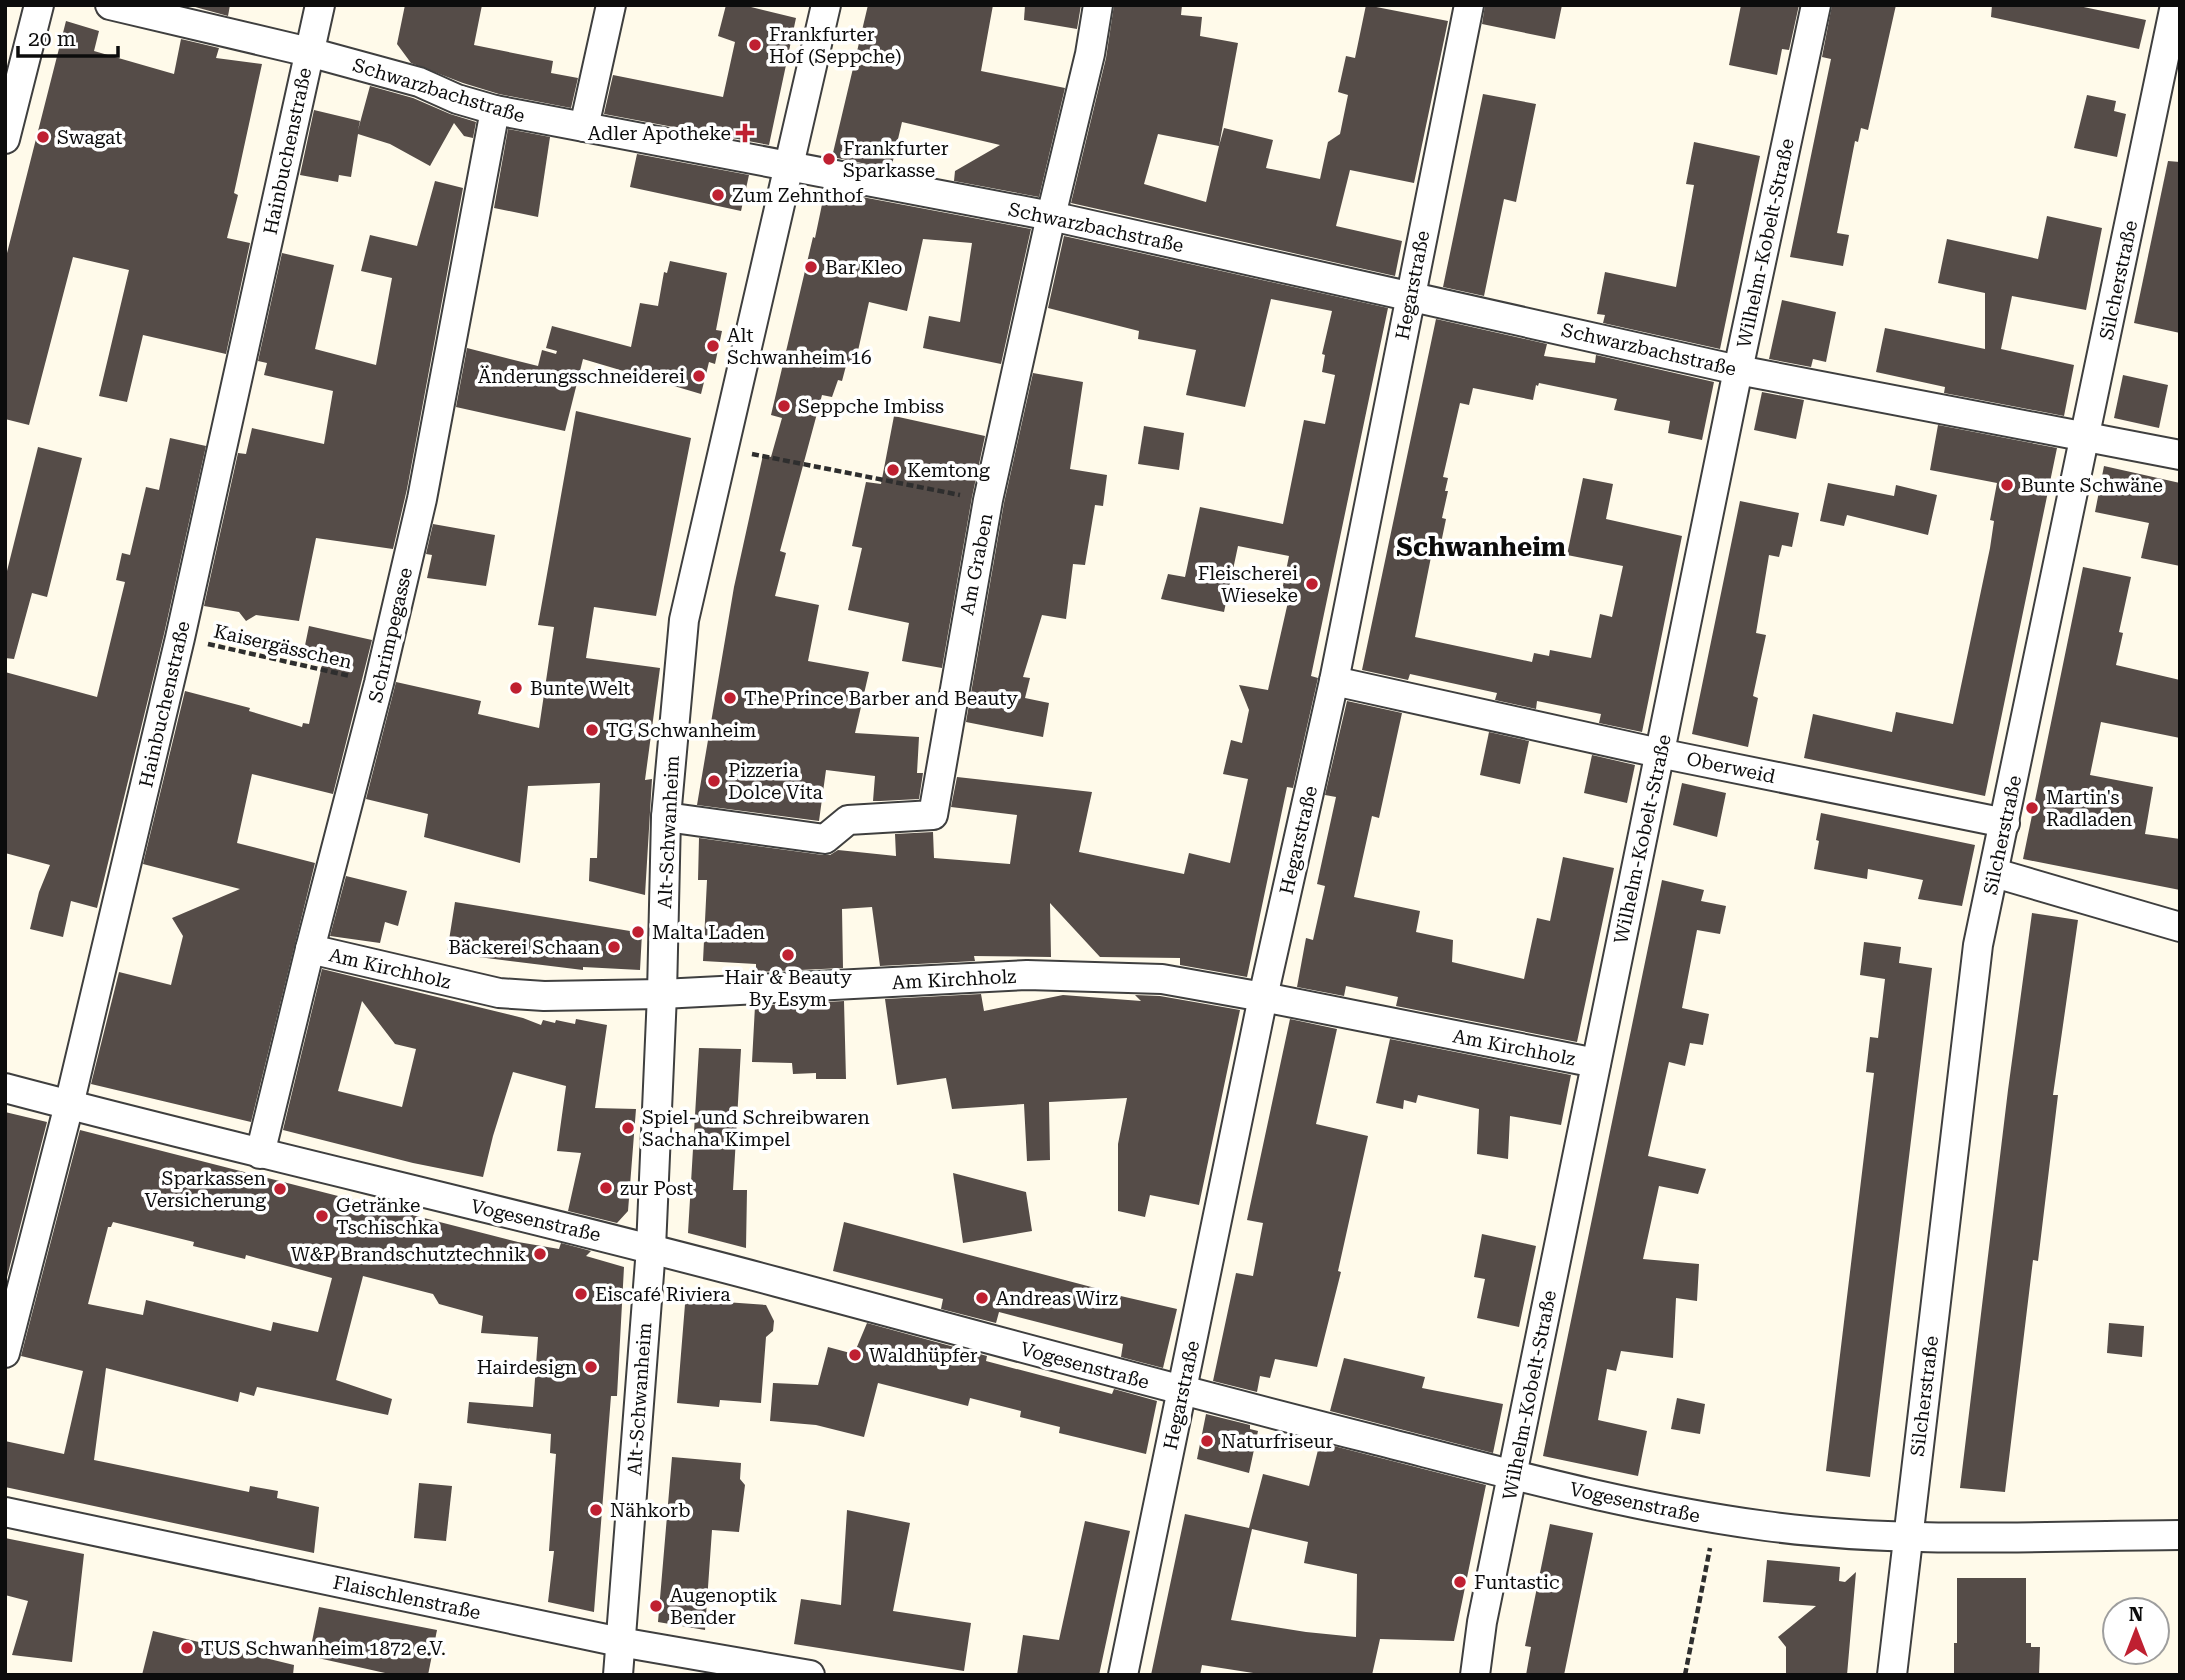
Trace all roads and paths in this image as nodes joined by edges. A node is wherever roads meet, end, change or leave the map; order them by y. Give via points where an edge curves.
1 (40, 5) edge
2 (110, 5) edge
3 (320, 5) edge
4 (611, 5) edge
5 (826, 5) edge
6 (1098, 5) edge
7 (1469, 5) edge
8 (1816, 5) edge
9 (2175, 5) edge
10 (309, 52) junction
11 (495, 110) junction
12 (584, 127) junction
13 (5, 139) edge
14 (789, 168) junction
15 (1051, 216) junction
16 (1410, 295) junction
17 (1738, 370) junction
18 (2085, 435) junction
19 (724, 449) junction
20 (2180, 455) edge
21 (989, 500) junction
22 (180, 638) junction
23 (1334, 681) junction
24 (379, 683) junction
25 (1659, 753) junction
26 (666, 817) junction
27 (2005, 823) junction
28 (1995, 873) junction
29 (2180, 927) edge
30 (310, 949) junction
31 (662, 994) junction
32 (1263, 997) junction
33 (1596, 1063) junction
34 (5, 1088) edge
35 (69, 1105) junction
36 (260, 1154) junction
37 (651, 1248) junction
38 (5, 1353) edge
39 (1182, 1391) junction
40 (1513, 1475) junction
41 (5, 1512) edge
42 (1715, 1518) junction
43 (2180, 1535) edge
44 (1908, 1536) junction
45 (620, 1642) junction
46 (618, 1675) edge
47 (810, 1675) edge
48 (1123, 1675) edge
49 (1475, 1675) edge
50 (1685, 1675) edge
51 (1892, 1675) edge

1 - 13 street
2 - 10 street, Schwarzbachstraße
3 - 10 street, Hainbuchenstraße
4 - 12 street
5 - 14 street, Alt-Schwanheim
6 - 15 street, Am Graben
7 - 16 street, Hegarstraße
8 - 17 street, Wilhelm-Kobelt-Straße
9 - 18 street, Silcherstraße
10 - 11 street, Schwarzbachstraße via 419,82
10 - 22 street, Hainbuchenstraße
11 - 12 street, Schwarzbachstraße
11 - 24 street, Schrimpegasse via 422,499
12 - 14 street, Schwarzbachstraße
14 - 15 street, Schwarzbachstraße
14 - 19 street, Alt-Schwanheim
15 - 16 street, Schwarzbachstraße
15 - 21 street, Am Graben
16 - 17 street, Schwarzbachstraße
16 - 23 street, Hegarstraße
17 - 18 street, Schwarzbachstraße
17 - 25 street, Wilhelm-Kobelt-Straße
18 - 20 street, Schwarzbachstraße
18 - 27 street, Silcherstraße
19 - 21 path
19 - 26 street, Alt-Schwanheim via 684,620
21 - 26 street, Am Graben via 933,815 848,820 825,839
22 - 24 path, Kaisergässchen
22 - 35 street, Hainbuchenstraße
23 - 25 street, Oberweid
23 - 32 street, Hegarstraße
24 - 30 street, Schrimpegasse
25 - 27 street, Oberweid
25 - 33 street, Wilhelm-Kobelt-Straße
26 - 31 street, Alt-Schwanheim
27 - 28 street, Silcherstraße
28 - 29 street
28 - 44 street, Silcherstraße via 1978,945
30 - 31 street, Am Kirchholz via 499,993
30 - 36 street, Schrimpegasse
31 - 32 street, Am Kirchholz via 1027,975 1162,979
31 - 37 street, Alt-Schwanheim
32 - 33 street, Am Kirchholz
32 - 39 street, Hegarstraße
33 - 40 street, Wilhelm-Kobelt-Straße
34 - 35 street, Vogesenstraße
35 - 36 street, Vogesenstraße
35 - 38 street, Hainbuchenstraße
36 - 37 street, Vogesenstraße
37 - 39 street, Vogesenstraße
37 - 45 street, Alt-Schwanheim
39 - 40 street, Vogesenstraße
39 - 48 street, Hegarstraße
40 - 42 street, Vogesenstraße
40 - 49 street, Wilhelm-Kobelt-Straße
41 - 45 street, Flaischlenstraße
42 - 44 street, Vogesenstraße via 1772,1527
42 - 50 path
43 - 44 street, Vogesenstraße
44 - 51 street, Silcherstraße
45 - 46 street, Alt-Schwanheim
45 - 47 street, Flaischlenstraße

